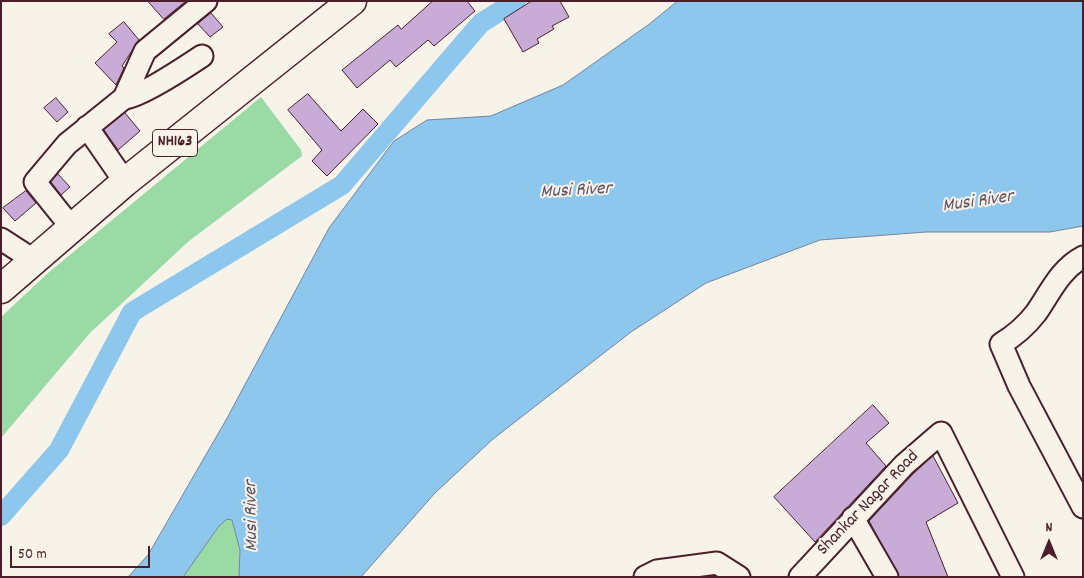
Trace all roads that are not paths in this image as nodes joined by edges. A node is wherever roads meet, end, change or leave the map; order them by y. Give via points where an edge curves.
1 (206, 1) edge
2 (352, 1) edge
3 (202, 56) dead end
4 (124, 98) junction
5 (87, 127) junction
6 (125, 182) junction
7 (72, 228) junction
8 (1, 239) edge
9 (1083, 257) edge
10 (35, 261) junction
11 (1, 289) edge
12 (1083, 508) edge
13 (853, 518) junction
14 (646, 577) edge
15 (739, 577) edge
16 (800, 577) edge
17 (887, 577) edge
18 (1013, 577) edge

1 - 4 street via 145,51
2 - 6 highway, NH163
3 - 4 street via 132,98
4 - 5 street
5 - 6 street
5 - 7 street via 67,144 35,182
6 - 7 highway, NH163
7 - 10 highway, NH163
8 - 10 street
9 - 12 street via 1073,262 1046,294 1036,313 1015,335 1000,344
10 - 11 highway, NH163
13 - 16 street, Shankar Nagar Road
13 - 17 street
13 - 18 street, Shankar Nagar Road via 904,465 941,433
14 - 15 street via 657,571 717,563

